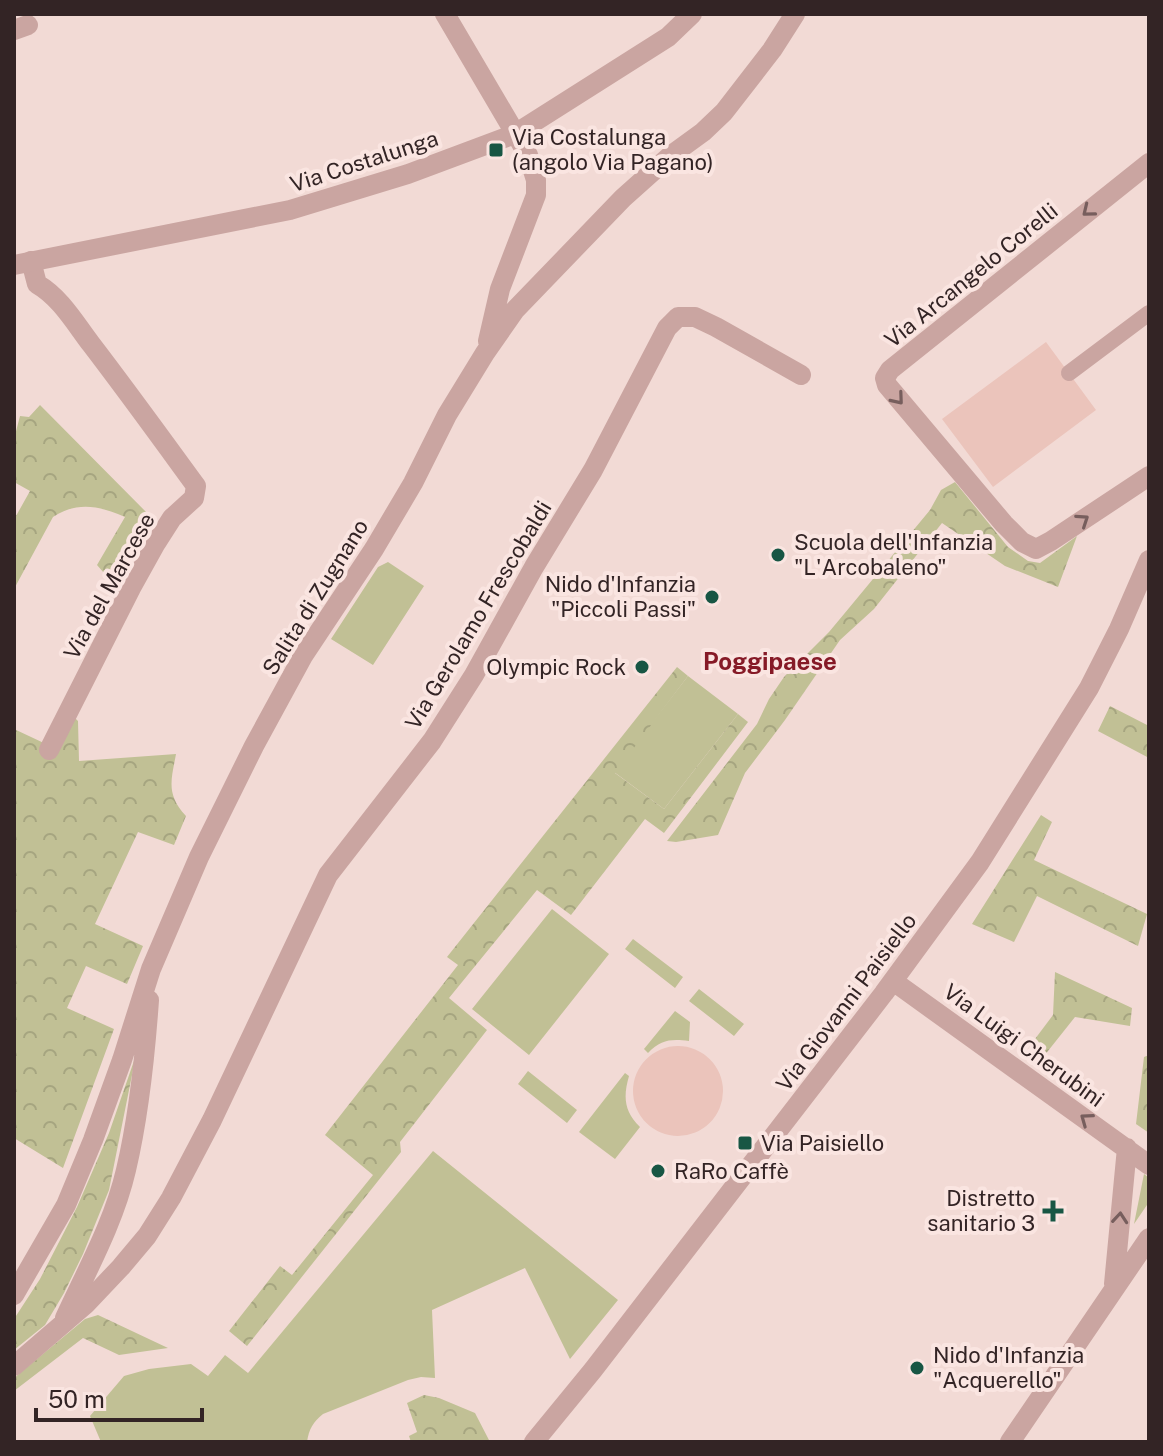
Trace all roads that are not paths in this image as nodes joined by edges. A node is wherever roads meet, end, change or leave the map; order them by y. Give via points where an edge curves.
1 (445, 14) edge
2 (692, 14) edge
3 (795, 14) edge
4 (515, 134) junction
5 (1149, 163) edge
6 (22, 263) edge
7 (1149, 313) edge
8 (485, 353) junction
9 (1069, 373) dead end
10 (801, 375) dead end
11 (1149, 476) edge
12 (1149, 560) edge
13 (49, 750) dead end
14 (151, 969) junction
15 (893, 981) junction
16 (1127, 1148) junction
17 (1149, 1165) edge
18 (1149, 1238) edge
19 (1113, 1288) junction
20 (14, 1295) edge
21 (59, 1329) junction
22 (14, 1366) edge
23 (534, 1442) edge
24 (1010, 1442) edge

1 - 4 street
2 - 4 street, Via Costalunga via 668,37
3 - 8 street, Salita di Zugnano via 724,112 623,198 515,310
4 - 6 street, Via Costalunga via 290,210
4 - 8 street via 528,155 536,195 500,289
5 -> 11 street, Via Arcangelo Corelli via 885,378 1004,524 1036,549
6 - 13 street, Via del Marcese via 66,312 196,486 194,498 172,518 144,565
7 - 9 street
8 - 14 street, Salita di Zugnano via 254,746
10 - 21 street, Via Gerolamo Frescobaldi via 695,317 678,317 667,328 593,470 474,675 432,741 328,875 171,1198 121,1267
12 - 15 street, Via Giovanni Paisiello via 1089,688 1053,748 980,862
14 - 20 street, Salita di Zugnano via 88,1153 66,1205
14 - 21 street, Via Gerolamo Frescobaldi via 144,1065 126,1172 108,1226
16 -> 15 street, Via Luigi Cherubini
15 - 23 street, Via Giovanni Paisiello
16 - 17 street, Via Luigi Cherubini
19 -> 16 street
18 - 19 street
19 - 24 street
21 - 22 street, Via Gerolamo Frescobaldi

